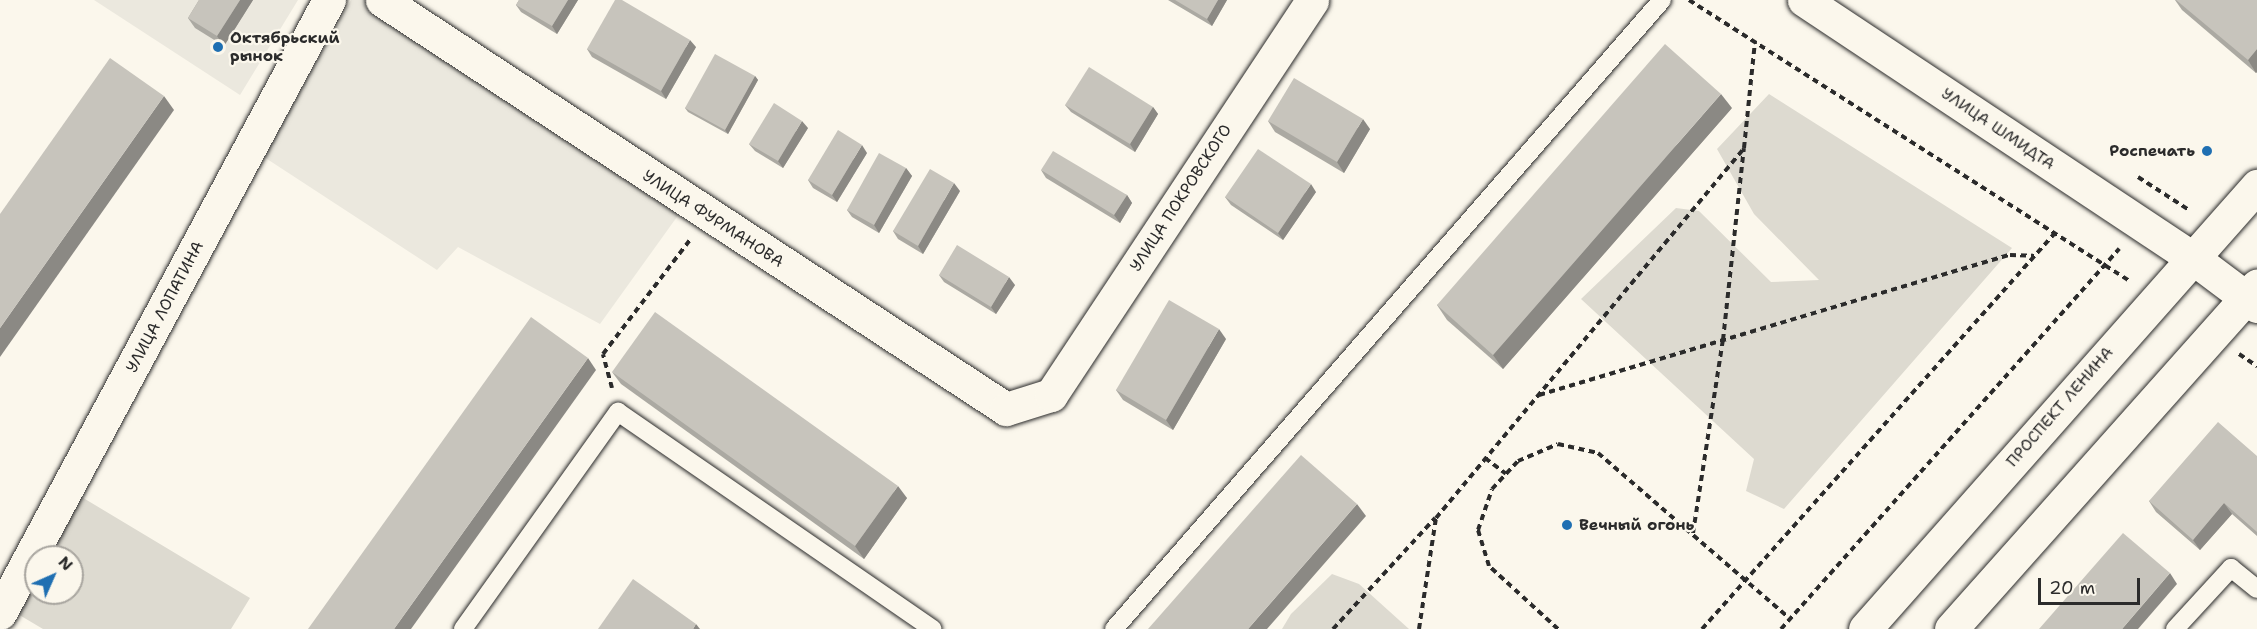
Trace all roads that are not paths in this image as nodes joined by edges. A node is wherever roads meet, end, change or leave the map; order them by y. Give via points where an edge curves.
1 (329, 0) edge
2 (382, 0) edge
3 (1312, 0) edge
4 (1662, 0) edge
5 (1804, 0) edge
6 (2257, 186) edge
7 (2193, 258) junction
8 (2254, 296) edge
9 (1051, 395) joint
10 (2257, 589) edge
11 (0, 615) edge
12 (21, 629) edge
13 (463, 629) edge
14 (932, 629) edge
15 (1114, 629) edge
16 (1865, 629) edge
17 (1951, 629) edge
18 (2175, 629) edge

1 - 11 street, УЛИЦА ЛОПАТИНА
2 - 9 street, УЛИЦА ФУРМАНОВА via 1006,409
3 - 9 street, УЛИЦА ПОКРОВСКОГО
4 - 15 lane
5 - 7 street, УЛИЦА ШМИДТА
6 - 7 street, ПРОСПЕКТ ЛЕНИНА
7 - 8 street, УЛИЦА ШМИДТА
7 - 16 street, ПРОСПЕКТ ЛЕНИНА
8 - 17 street
10 - 18 lane via 2231,568
11 - 12 street
13 - 14 lane via 618,412

